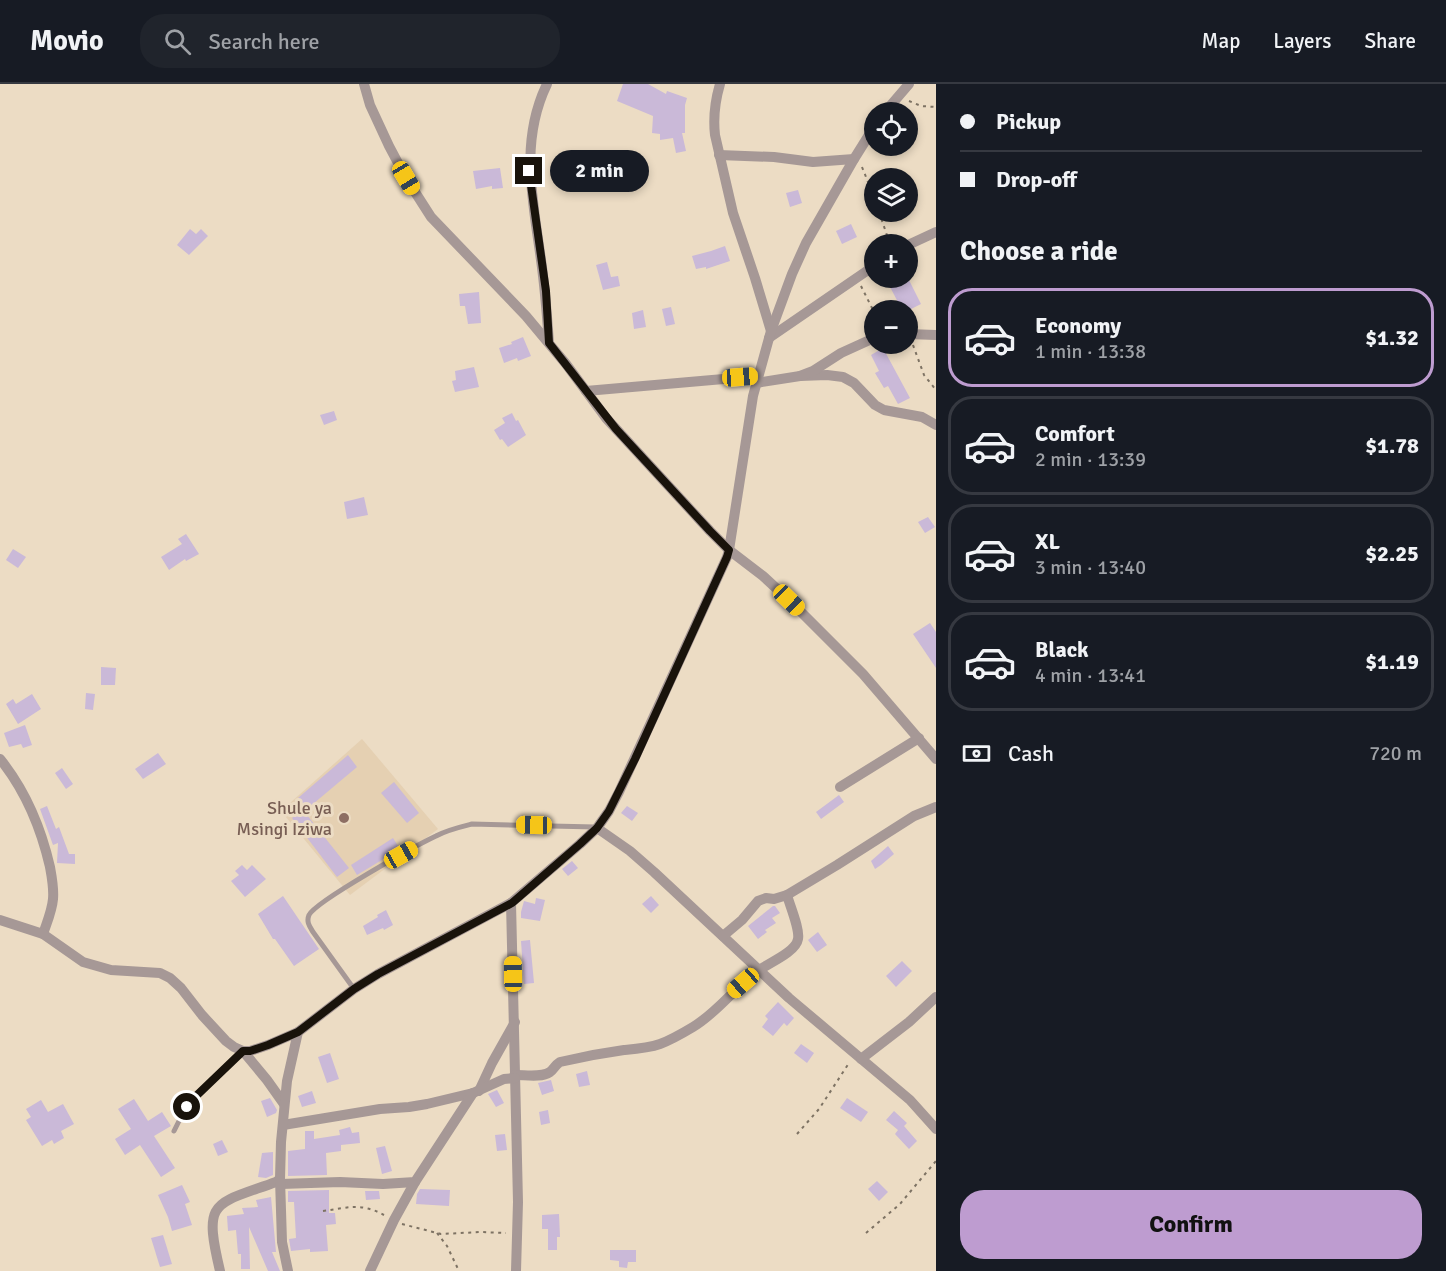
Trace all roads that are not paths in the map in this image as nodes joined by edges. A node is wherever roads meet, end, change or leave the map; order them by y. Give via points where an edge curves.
1 (364, 84) edge
2 (547, 84) edge
3 (720, 84) edge
4 (909, 84) edge
5 (894, 102) edge
6 (864, 143) edge
7 (719, 155) junction
8 (855, 157) junction
9 (936, 232) edge
10 (918, 240) edge
11 (864, 273) edge
12 (918, 334) edge
13 (770, 335) junction
14 (936, 335) edge
15 (864, 342) edge
16 (549, 343) junction
17 (800, 376) junction
18 (757, 379) junction
19 (586, 391) junction
20 (936, 424) edge
21 (729, 550) junction
22 (919, 738) junction
23 (0, 759) edge
24 (936, 759) edge
25 (840, 787) dead end
26 (936, 807) edge
27 (597, 828) junction
28 (786, 895) junction
29 (512, 903) junction
30 (0, 920) edge
31 (43, 934) junction
32 (723, 936) junction
33 (758, 971) junction
34 (354, 989) junction
35 (936, 997) edge
36 (515, 1022) junction
37 (298, 1032) junction
38 (243, 1051) junction
39 (858, 1056) junction
40 (515, 1076) junction
41 (476, 1092) junction
42 (284, 1104) junction
43 (283, 1125) junction
44 (936, 1129) edge
45 (174, 1131) dead end
46 (281, 1181) junction
47 (415, 1182) junction
48 (220, 1271) edge
49 (288, 1271) edge
50 (370, 1271) edge
51 (516, 1271) edge

1 - 16 street via 389,146 431,217
2 - 16 street via 537,110 529,171 546,291
3 - 7 street via 714,125
4 - 5 street
6 - 8 street
7 - 8 street via 813,162
7 - 13 street
8 - 13 street via 802,250
9 - 10 street
11 - 13 street
12 - 14 street
13 - 18 street
15 - 17 street
16 - 19 street
17 - 18 street
17 - 20 street via 843,377 884,410 922,417
18 - 19 street
18 - 21 street
19 - 21 street via 616,429
21 - 22 street via 811,621
21 - 27 street via 635,759
22 - 24 street
22 - 25 street
23 - 31 street via 33,813 45,846 54,886
26 - 28 street via 908,819
27 - 29 street
27 - 32 street via 630,851
27 - 34 lane via 461,827 437,835 349,885 313,910 308,923
28 - 32 street via 758,902
28 - 33 street via 798,929 798,941
29 - 34 street
29 - 36 street
30 - 31 street
31 - 38 street via 83,962 111,970 160,973 170,978 226,1041
32 - 33 street
33 - 39 street
33 - 40 street via 704,1019 659,1044 560,1062 540,1076
34 - 37 street
35 - 39 street via 909,1022
36 - 40 street
36 - 41 street
37 - 38 street
37 - 42 street
38 - 42 street
38 - 45 lane via 194,1098
39 - 44 street via 910,1100
40 - 41 street
40 - 51 street
41 - 43 street via 427,1104
41 - 47 street
42 - 43 street
43 - 46 street
46 - 47 street
46 - 48 street via 230,1198 219,1206 212,1230
46 - 49 street via 282,1242
47 - 50 street

